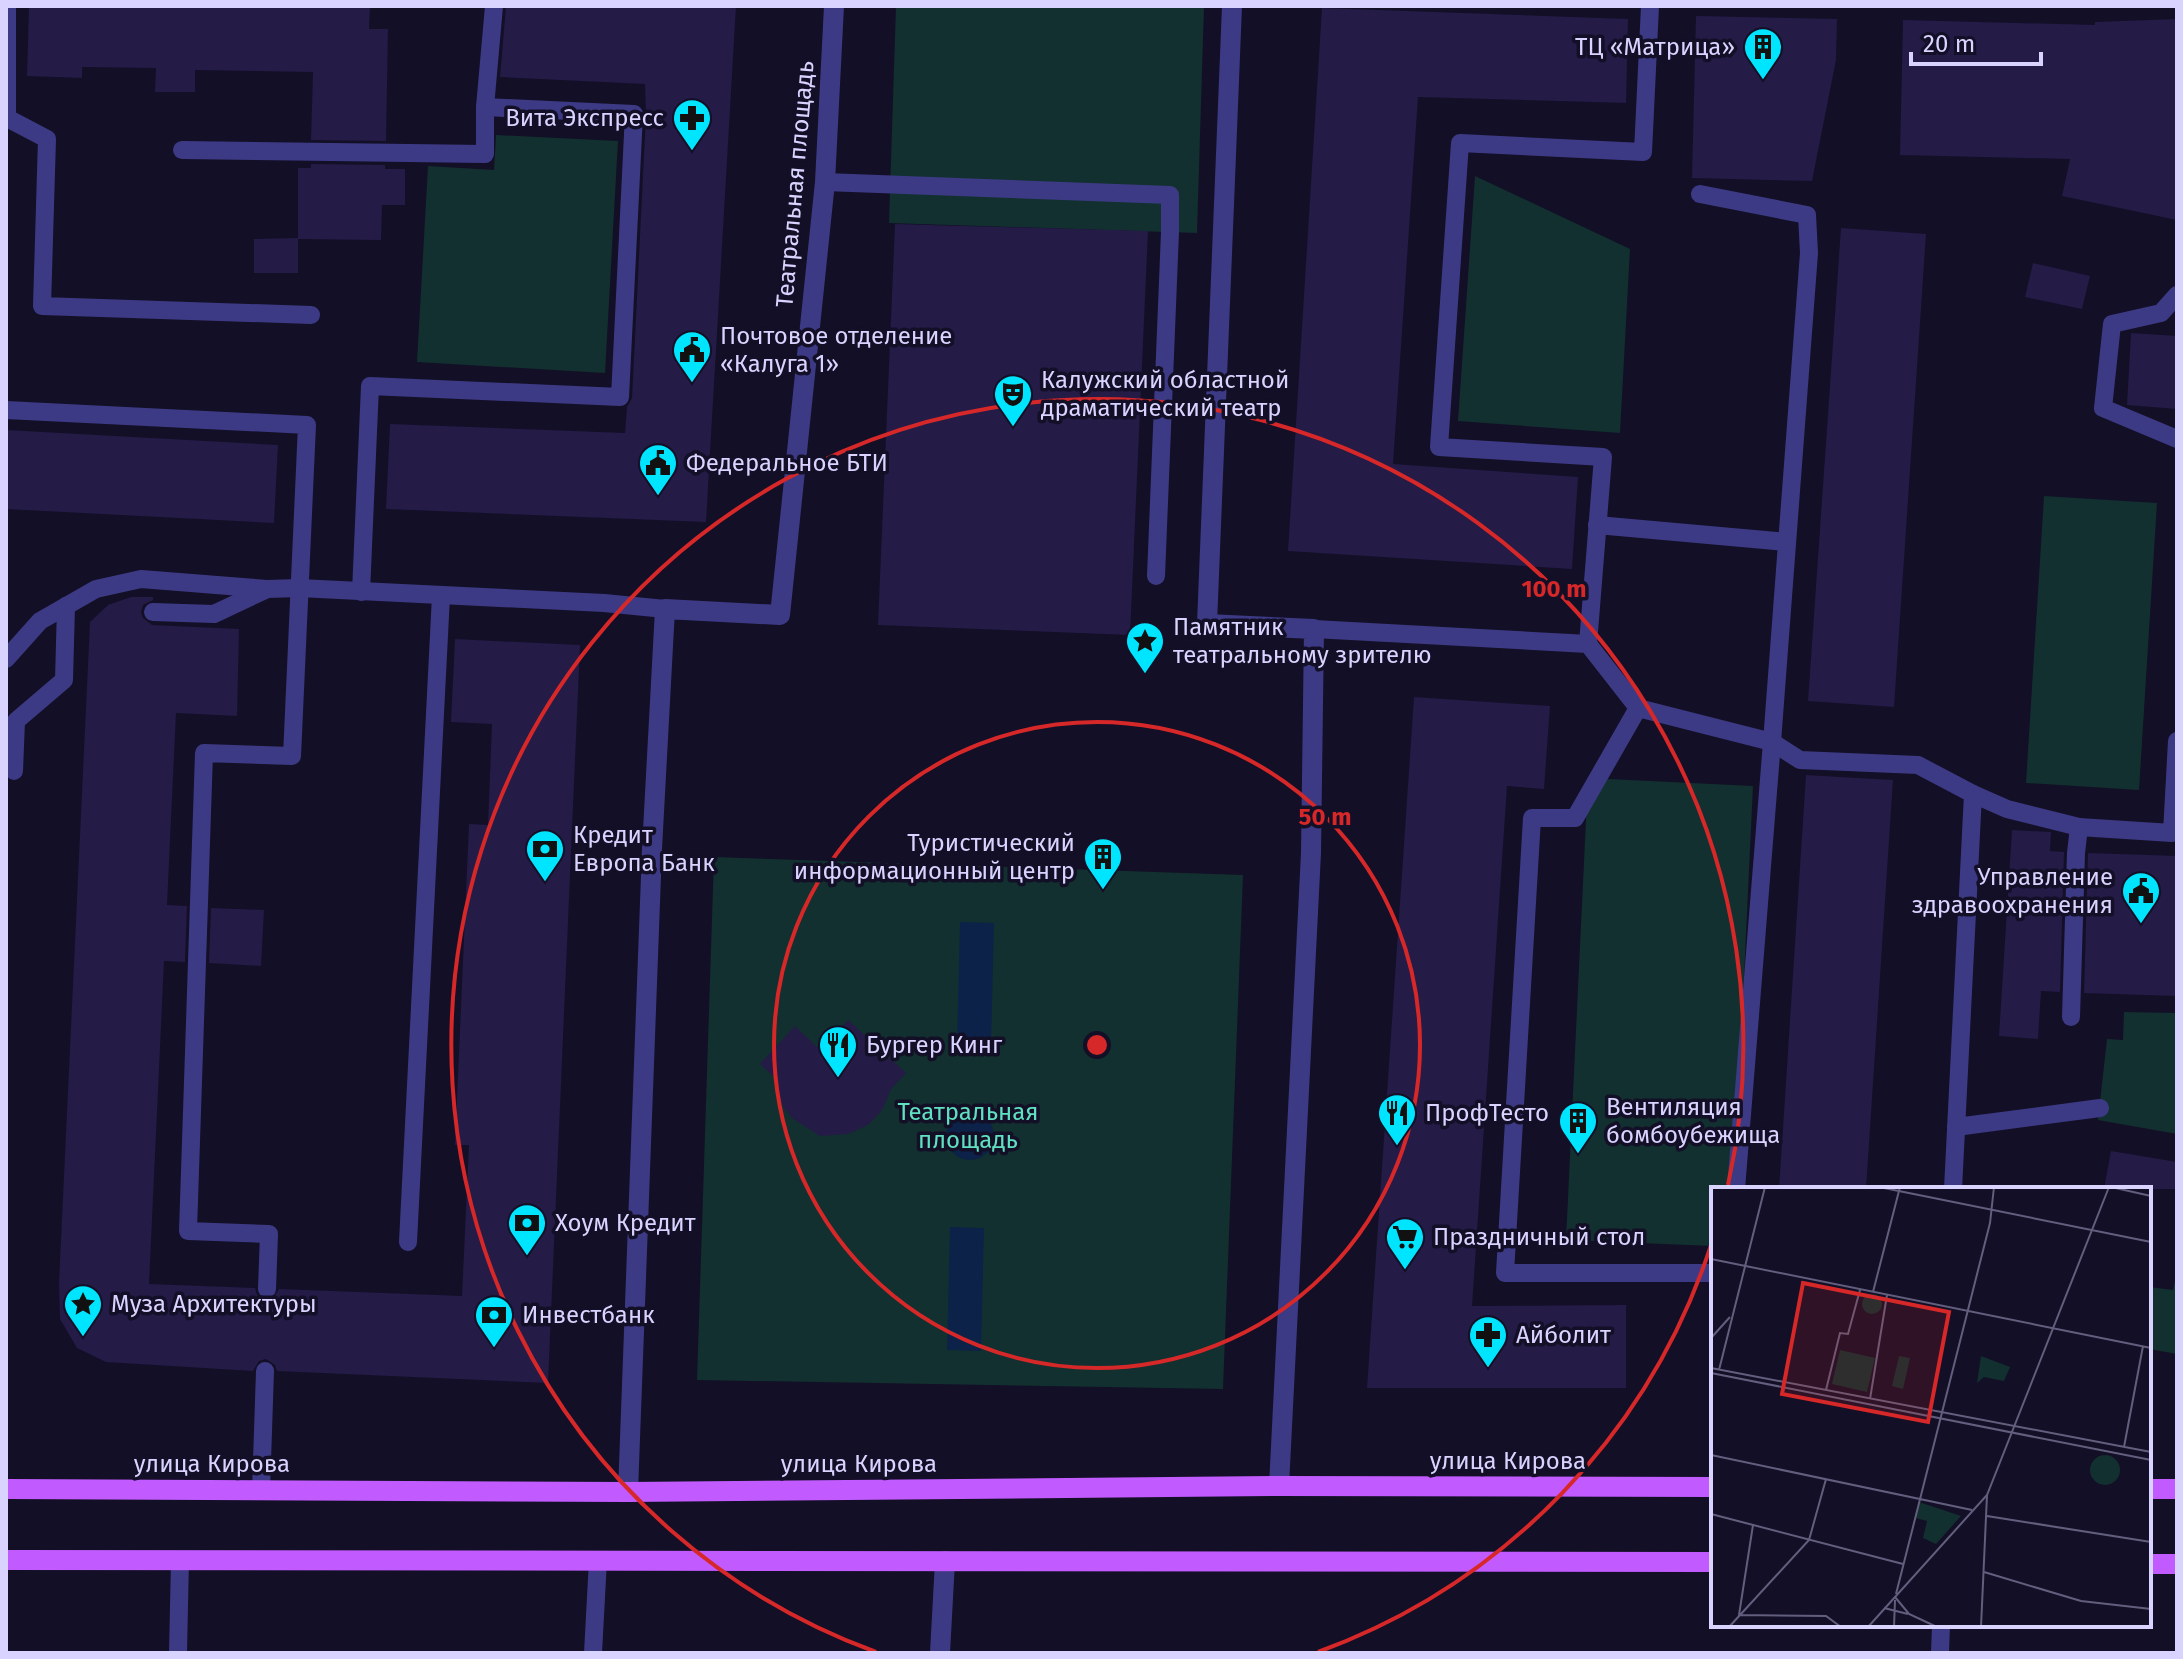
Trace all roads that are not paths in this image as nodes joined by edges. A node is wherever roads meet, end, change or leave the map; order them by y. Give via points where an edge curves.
1 (7, 6) edge
2 (494, 6) edge
3 (834, 6) edge
4 (1232, 6) edge
5 (1650, 6) edge
6 (485, 107) junction
7 (182, 150) dead end
8 (825, 182) junction
9 (1700, 194) dead end
10 (2177, 295) edge
11 (2169, 314) edge
12 (311, 315) dead end
13 (6, 410) edge
14 (2177, 439) edge
15 (1597, 525) junction
16 (1787, 542) junction
17 (1156, 576) dead end
18 (299, 588) junction
19 (267, 589) junction
20 (361, 592) junction
21 (441, 596) junction
22 (66, 606) junction
23 (665, 609) junction
24 (153, 612) dead end
25 (1314, 629) junction
26 (1588, 644) junction
27 (6, 659) edge
28 (1638, 708) junction
29 (2177, 741) edge
30 (1772, 742) junction
31 (14, 771) dead end
32 (1973, 794) junction
33 (2079, 827) junction
34 (2174, 834) edge
35 (2071, 1017) dead end
36 (2100, 1108) dead end
37 (1956, 1127) junction
38 (1736, 1187) edge
39 (1953, 1187) edge
40 (408, 1242) dead end
41 (1711, 1273) edge
42 (267, 1289) dead end
43 (265, 1371) dead end
44 (1279, 1486) junction
45 (1711, 1487) edge
46 (6, 1489) edge
47 (2151, 1489) edge
48 (2177, 1489) edge
49 (261, 1491) junction
50 (628, 1492) junction
51 (6, 1560) edge
52 (180, 1560) junction
53 (598, 1560) junction
54 (945, 1561) junction
55 (1711, 1562) edge
56 (2151, 1564) edge
57 (2177, 1564) edge
58 (1941, 1627) edge
59 (178, 1653) edge
60 (593, 1653) edge
61 (940, 1653) edge
62 (1940, 1653) edge

1 - 12 lane via 7,118 47,139 42,306
2 - 6 lane
3 - 8 street, Театральная площадь
4 - 25 street via 1207,624
5 - 15 lane via 1643,152 1460,143 1439,447 1603,457
6 - 7 lane via 485,154
6 - 20 lane via 634,114 620,397 370,386
8 - 17 lane via 1170,195
8 - 23 street, Театральная площадь via 780,615
9 - 16 lane via 1807,215 1809,253
10 - 11 lane
11 - 14 lane via 2112,324 2103,408
13 - 18 lane via 307,425
15 - 16 lane
15 - 26 lane
16 - 30 lane
18 - 19 lane
18 - 20 lane
18 - 42 lane via 292,756 204,753 188,1231 269,1234
19 - 22 lane via 141,579 96,589
19 - 24 lane via 214,614
20 - 21 lane
21 - 23 lane
21 - 40 lane
22 - 27 lane via 40,621
22 - 31 lane via 64,680 16,721
23 - 50 street
25 - 26 lane
25 - 44 street via 1311,853
26 - 28 lane
28 - 30 lane
28 - 41 lane via 1575,818 1532,818 1505,1273
29 - 34 lane
30 - 32 lane via 1800,760 1918,765
30 - 38 lane
32 - 33 lane via 2007,809
32 - 37 lane
33 - 34 lane
33 - 35 lane
36 - 37 lane
37 - 39 lane
43 - 49 lane
44 - 45 main road, улица Кирова
44 - 50 main road, улица Кирова
46 - 49 main road, улица Кирова
47 - 48 main road
49 - 50 main road, улица Кирова
51 - 52 main road
52 - 53 main road
52 - 59 lane
53 - 54 main road
53 - 60 lane
54 - 55 main road
54 - 61 street
56 - 57 main road
58 - 62 lane

